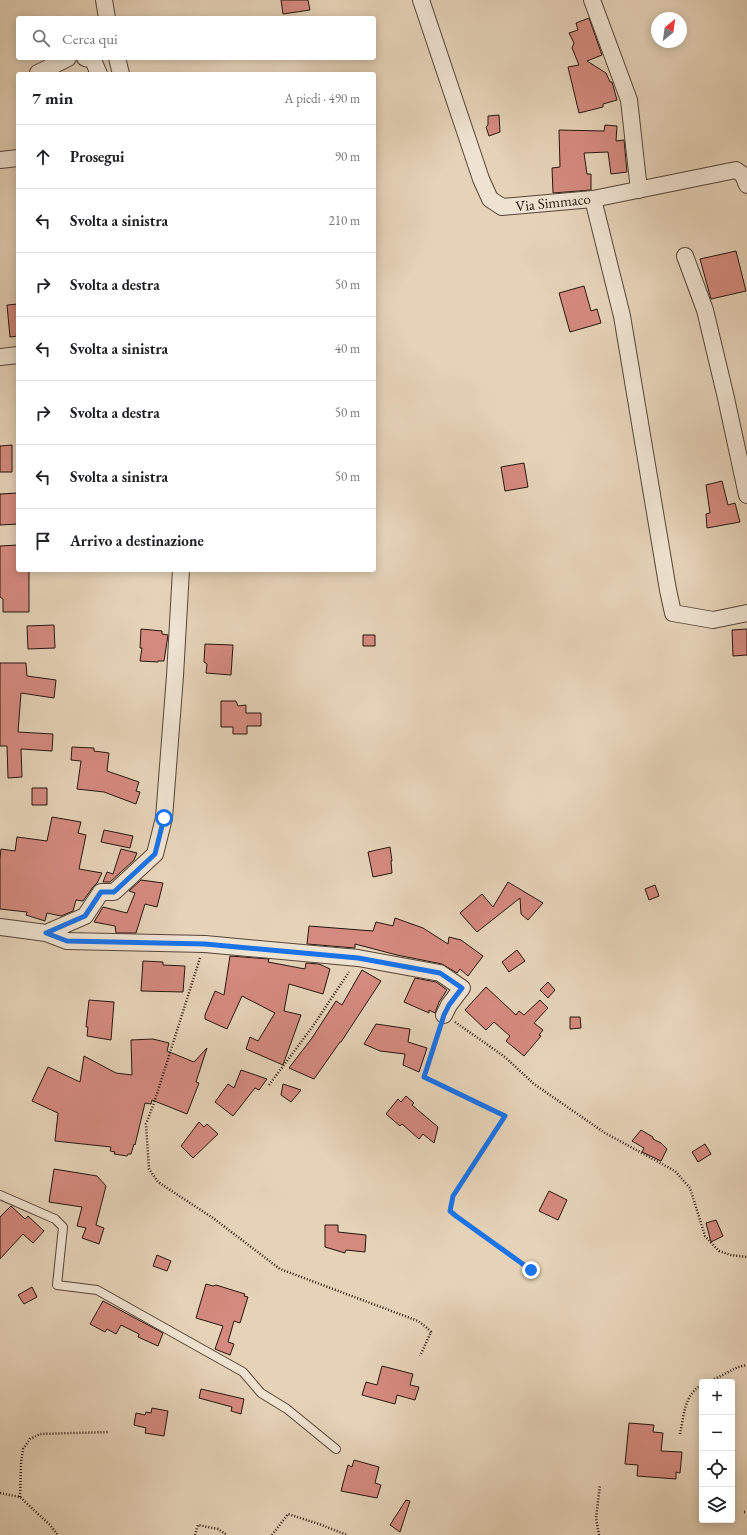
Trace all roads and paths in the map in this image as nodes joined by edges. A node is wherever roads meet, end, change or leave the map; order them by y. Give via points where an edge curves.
1 (104, 0) edge
2 (421, 0) edge
3 (592, 0) edge
4 (107, 16) edge
5 (64, 60) edge
6 (93, 60) edge
7 (118, 60) edge
8 (38, 72) edge
9 (97, 72) edge
10 (120, 72) edge
11 (16, 158) edge
12 (0, 160) edge
13 (747, 185) edge
14 (639, 190) junction
15 (593, 199) junction
16 (685, 256) dead end
17 (16, 355) edge
18 (0, 357) edge
19 (747, 495) edge
20 (181, 572) edge
21 (747, 613) edge
22 (0, 927) edge
23 (46, 933) junction
24 (205, 944) junction
25 (358, 958) junction
26 (444, 1015) junction
27 (269, 1085) dead end
28 (0, 1195) edge
29 (747, 1257) edge
30 (531, 1270) dead end
31 (420, 1356) dead end
32 (747, 1365) edge
33 (715, 1379) edge
34 (699, 1387) edge
35 (109, 1432) dead end
36 (680, 1434) dead end
37 (336, 1449) dead end
38 (600, 1485) dead end
39 (0, 1493) edge
40 (20, 1497) junction
41 (58, 1535) edge
42 (195, 1535) edge
43 (227, 1535) edge
44 (272, 1535) edge
45 (348, 1535) edge
46 (599, 1535) edge

1 - 4 street
2 - 15 street, Via Simmaco via 490,199 502,207
3 - 14 street via 629,100
5 - 8 street
6 - 9 street
7 - 10 street
11 - 12 street
13 - 14 street, Via Simmaco via 743,175 736,170
14 - 15 street, Via Simmaco
15 - 21 street via 622,316 673,613 713,620
16 - 19 street via 705,310
17 - 18 street
20 - 23 street via 164,818 155,854 114,892 101,892 85,916
22 - 23 street
23 - 24 street via 67,941
24 - 25 street
24 - 31 path via 146,1124 149,1168 158,1182 213,1218 280,1269 418,1321 431,1332
25 - 26 street via 440,973 462,988
25 - 27 path via 313,1026
26 - 29 path via 505,1057 534,1084 605,1134 675,1171 690,1188 705,1236 719,1251
26 - 30 path via 424,1077 505,1116 453,1196 450,1211
28 - 37 lane via 55,1219 63,1227 57,1285 97,1290 243,1372 261,1393 287,1409
32 - 33 path
34 - 36 path via 690,1395
35 - 40 path via 40,1434 30,1439 23,1448
38 - 46 path via 596,1518
39 - 40 path
40 - 41 path
42 - 43 path via 198,1525 218,1529
44 - 45 path via 288,1514

